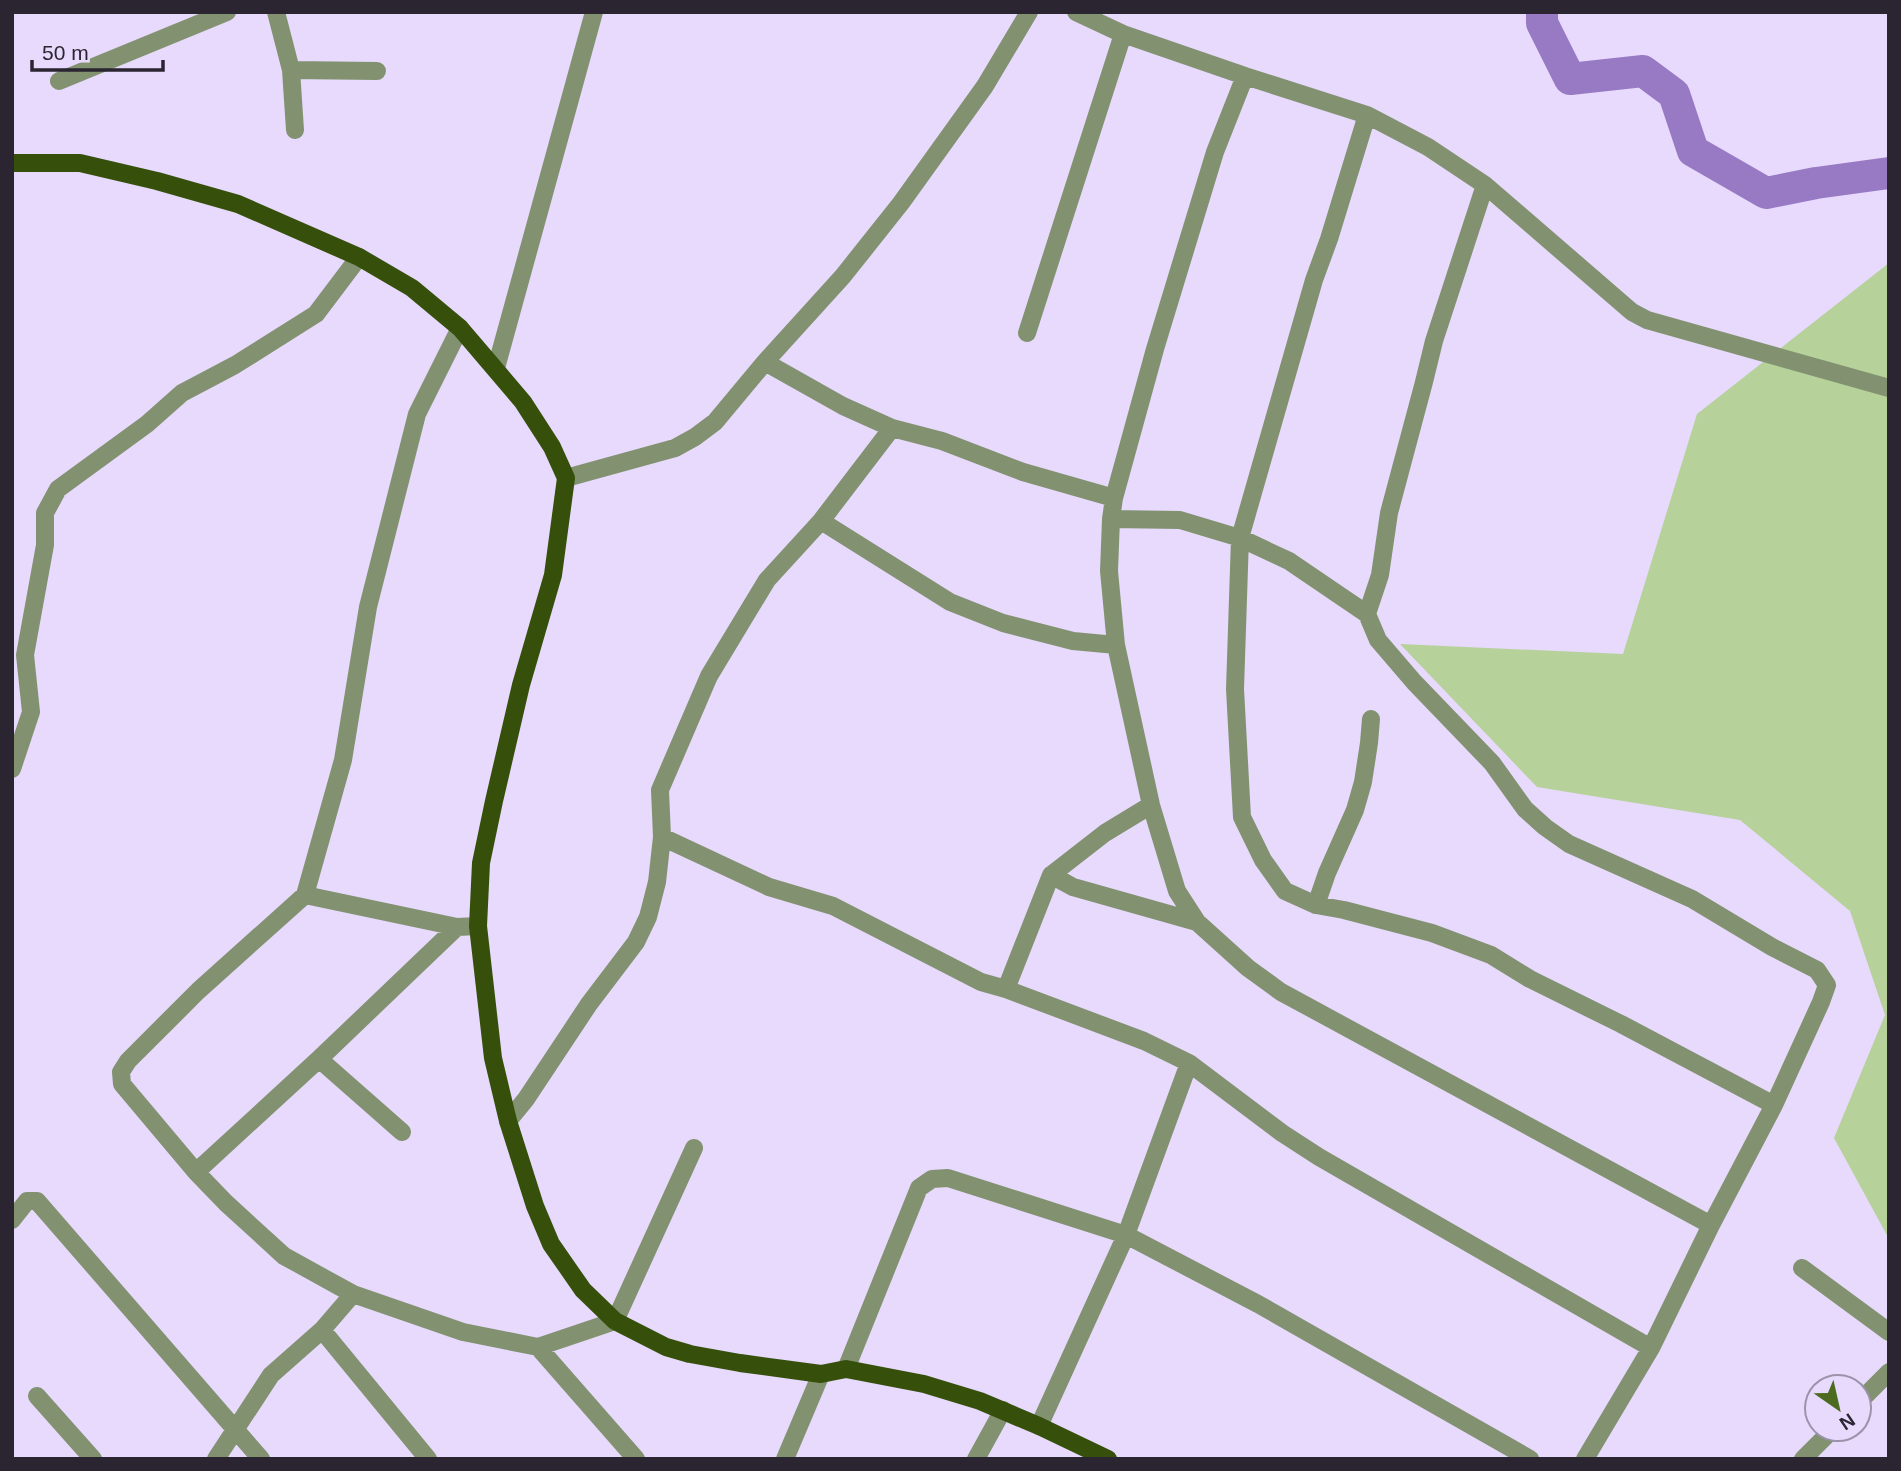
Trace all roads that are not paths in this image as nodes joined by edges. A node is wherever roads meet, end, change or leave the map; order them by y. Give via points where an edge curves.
1 (227, 12) edge
2 (276, 12) edge
3 (594, 12) edge
4 (1028, 12) edge
5 (1076, 12) edge
6 (1123, 34) junction
7 (291, 70) junction
8 (377, 71) dead end
9 (1245, 76) junction
10 (59, 80) dead end
11 (1367, 115) junction
12 (295, 130) dead end
13 (12, 163) edge
14 (1485, 185) junction
15 (359, 257) junction
16 (460, 328) junction
17 (1027, 333) dead end
18 (765, 362) junction
19 (496, 368) junction
20 (1889, 388) edge
21 (892, 428) junction
22 (566, 478) junction
23 (1114, 498) junction
24 (1111, 519) junction
25 (821, 521) junction
26 (1240, 538) junction
27 (1367, 614) junction
28 (1116, 645) junction
29 (1371, 719) dead end
30 (12, 769) edge
31 (1151, 805) junction
32 (662, 837) junction
33 (1051, 875) junction
34 (305, 895) junction
35 (1316, 905) junction
36 (1197, 922) junction
37 (478, 926) junction
38 (457, 927) junction
39 (1006, 989) junction
40 (319, 1059) junction
41 (1189, 1063) junction
42 (1774, 1105) junction
43 (508, 1121) junction
44 (402, 1132) dead end
45 (694, 1148) dead end
46 (196, 1172) junction
47 (12, 1220) edge
48 (1711, 1225) junction
49 (1126, 1234) junction
50 (1802, 1268) dead end
51 (353, 1294) junction
52 (615, 1321) junction
53 (322, 1330) junction
54 (1889, 1332) edge
55 (538, 1347) junction
56 (1651, 1348) junction
57 (846, 1368) junction
58 (1889, 1372) edge
59 (821, 1374) junction
60 (1873, 1388) edge
61 (37, 1396) dead end
62 (1003, 1410) junction
63 (1039, 1426) junction
64 (235, 1428) junction
65 (1819, 1443) edge
66 (93, 1459) edge
67 (216, 1459) edge
68 (261, 1459) edge
69 (428, 1459) edge
70 (636, 1459) edge
71 (785, 1459) edge
72 (976, 1459) edge
73 (1108, 1459) edge
74 (1530, 1459) edge
75 (1585, 1459) edge
76 (1803, 1459) edge

1 - 10 street
2 - 7 street
3 - 19 street
4 - 18 street via 985,86 907,195
5 - 6 street
6 - 9 street
6 - 17 street
7 - 8 street
7 - 12 street
9 - 11 street
9 - 23 street via 1215,152
11 - 14 street via 1428,147
11 - 26 street via 1310,292
13 - 15 main road via 80,163 157,180 239,204
14 - 20 street via 1647,320
14 - 27 street via 1434,341
15 - 16 main road via 412,288
15 - 30 street via 316,314 182,393 58,489 45,513 45,545 25,655 31,712
16 - 19 main road
16 - 34 street via 417,415 368,607 342,760
18 - 21 street
18 - 22 street via 715,422 695,438 675,448
19 - 22 main road via 552,447
21 - 23 street
21 - 25 street
22 - 37 main road via 553,575 521,685 481,863
23 - 24 street
24 - 26 street via 1180,520
24 - 28 street via 1109,571
25 - 28 street via 950,602 1003,623 1073,641
25 - 32 street via 767,580 709,676 660,790
26 - 27 street via 1289,561
26 - 35 street via 1235,689 1242,817 1285,891
27 - 42 street via 1378,640 1545,827 1569,844 1692,899 1818,970 1826,985 1821,1002
28 - 31 street
29 - 35 street via 1355,810
31 - 33 street
31 - 36 street via 1177,891
32 - 39 street via 769,887 833,905 981,982
32 - 43 street via 657,882 636,942
33 - 36 street via 1073,887
33 - 39 street
34 - 38 street
34 - 46 street via 198,992 121,1072 122,1084
35 - 42 street via 1432,933 1491,955
36 - 48 street via 1281,992
37 - 38 street
37 - 43 main road via 493,1058
38 - 40 street
39 - 41 street via 1144,1041
40 - 44 street
40 - 46 street
41 - 49 street
41 - 56 street via 1319,1157
42 - 48 street
43 - 52 main road via 551,1244 583,1290
45 - 52 street
46 - 51 street via 284,1256
47 - 64 street via 27,1201 37,1201
48 - 56 street
49 - 57 street via 948,1178 932,1179 919,1188
49 - 63 street
49 - 74 street
50 - 54 street
51 - 53 street
51 - 55 street via 463,1332
52 - 55 street
52 - 59 main road via 690,1354
53 - 64 street via 271,1375
53 - 69 street
55 - 70 street
56 - 75 street
57 - 59 main road
57 - 62 main road via 924,1384
58 - 60 street
59 - 71 street
61 - 66 street
62 - 63 main road
62 - 72 street
63 - 73 main road
64 - 67 street
64 - 68 street
65 - 76 street

